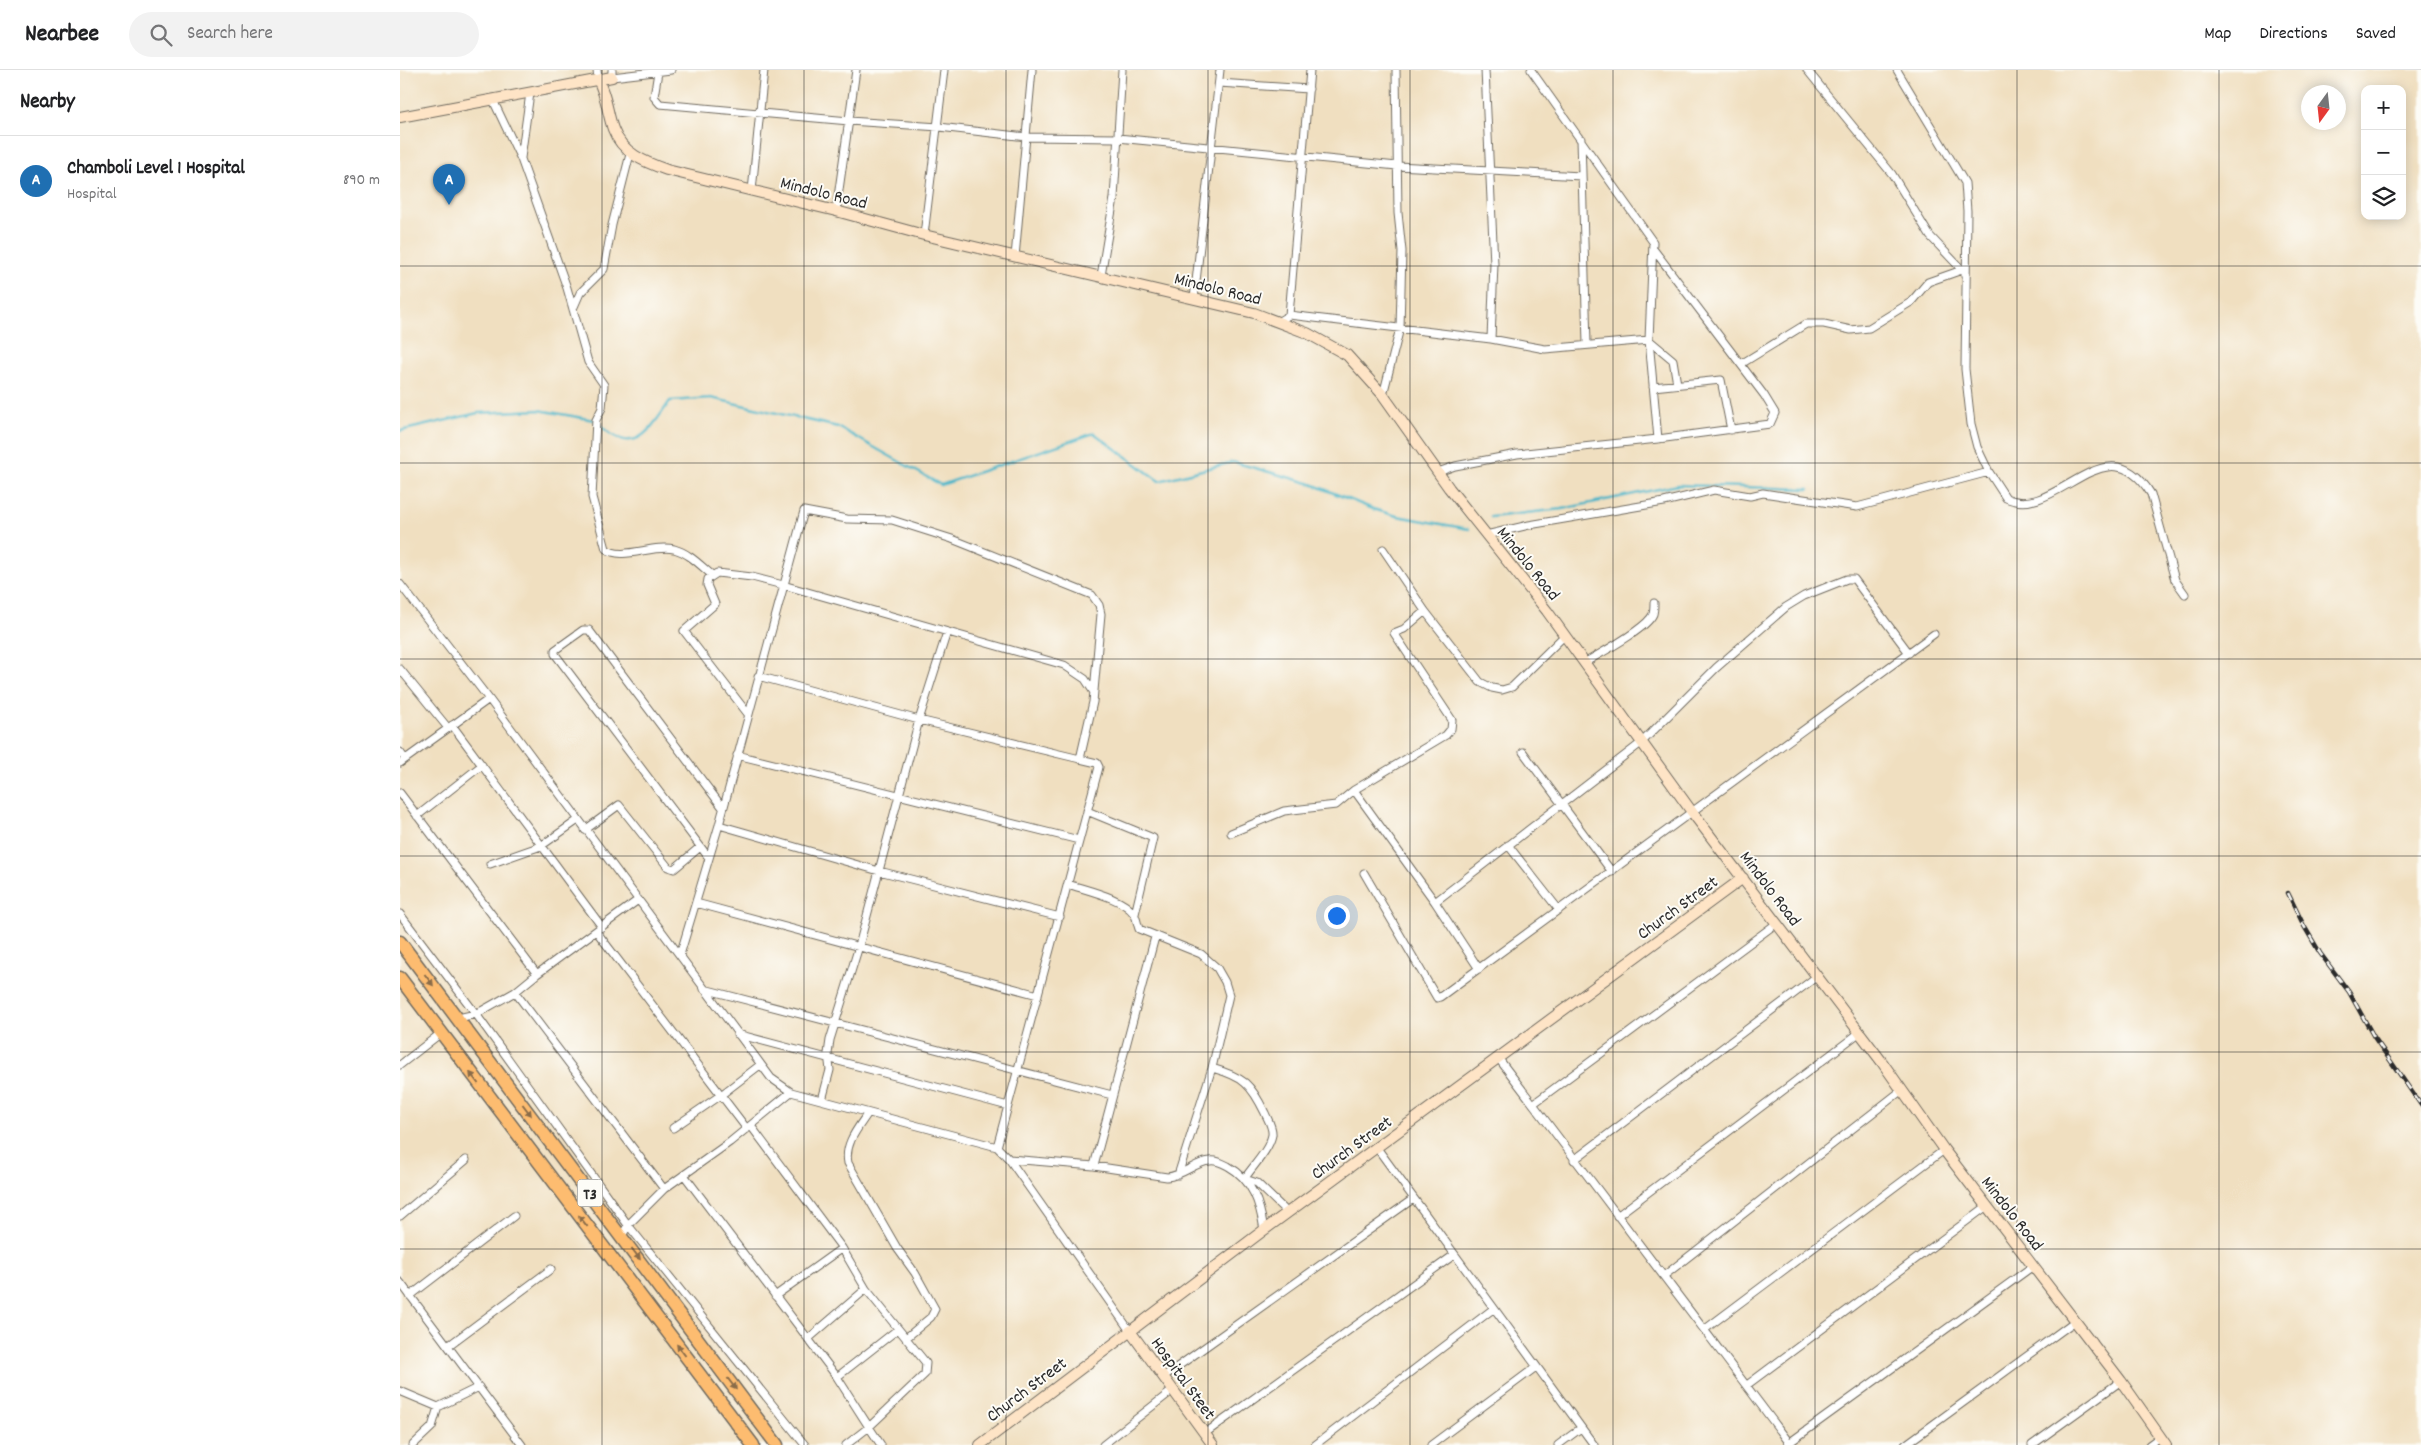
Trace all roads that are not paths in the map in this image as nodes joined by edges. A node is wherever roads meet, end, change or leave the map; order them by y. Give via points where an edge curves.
1 (671, 70) edge
2 (764, 70) edge
3 (856, 70) edge
4 (944, 70) edge
5 (1032, 70) edge
6 (1122, 70) edge
7 (1220, 70) edge
8 (1310, 70) edge
9 (1396, 70) edge
10 (1485, 70) edge
11 (1531, 70) edge
12 (1807, 70) edge
13 (1897, 70) edge
14 (658, 72) junction
15 (612, 74) edge
16 (597, 75) edge
17 (1219, 83) junction
18 (1309, 90) junction
19 (530, 93) junction
20 (606, 96) junction
21 (493, 100) junction
22 (759, 113) junction
23 (400, 118) edge
24 (849, 121) junction
25 (939, 127) junction
26 (1027, 137) junction
27 (1118, 138) junction
28 (1581, 139) junction
29 (1209, 148) junction
30 (630, 154) junction
31 (1302, 156) junction
32 (521, 159) junction
33 (1397, 166) junction
34 (1490, 173) junction
35 (1581, 176) junction
36 (752, 191) junction
37 (836, 211) junction
38 (924, 235) junction
39 (1654, 250) junction
40 (1015, 257) junction
41 (1964, 271) junction
42 (1101, 276) junction
43 (1194, 299) junction
44 (574, 309) junction
45 (1289, 315) junction
46 (1279, 321) junction
47 (1400, 328) junction
48 (1491, 339) junction
49 (1649, 340) junction
50 (1587, 344) junction
51 (1741, 364) junction
52 (1677, 384) junction
53 (1653, 388) junction
54 (1383, 395) junction
55 (1731, 430) junction
56 (1658, 439) junction
57 (1438, 472) junction
58 (1989, 472) junction
59 (1486, 535) junction
60 (1382, 549) dead end
61 (712, 575) junction
62 (400, 584) edge
63 (783, 586) junction
64 (2185, 594) dead end
65 (1654, 602) dead end
66 (1425, 611) junction
67 (946, 632) junction
68 (1934, 634) dead end
69 (1564, 636) junction
70 (1909, 652) junction
71 (1584, 663) junction
72 (400, 669) edge
73 (758, 676) junction
74 (1093, 692) junction
75 (489, 698) junction
76 (748, 714) junction
77 (919, 720) junction
78 (450, 726) junction
79 (1641, 743) junction
80 (400, 752) edge
81 (1523, 752) dead end
82 (737, 755) junction
83 (1080, 759) junction
84 (403, 761) edge
85 (482, 765) junction
86 (1354, 790) junction
87 (400, 793) edge
88 (898, 797) junction
89 (1561, 803) junction
90 (723, 808) junction
91 (1087, 811) junction
92 (1692, 812) junction
93 (417, 816) junction
94 (578, 820) junction
95 (719, 825) junction
96 (585, 830) junction
97 (1231, 833) dead end
98 (1079, 840) junction
99 (1508, 845) junction
100 (541, 846) junction
101 (700, 847) junction
102 (709, 858) junction
103 (490, 864) dead end
104 (879, 871) junction
105 (1612, 872) junction
106 (1364, 874) dead end
107 (1743, 878) junction
108 (1068, 884) junction
109 (638, 900) junction
110 (1435, 902) junction
111 (696, 903) junction
112 (1559, 910) junction
113 (400, 914) edge
114 (1135, 914) junction
115 (1060, 917) junction
116 (1776, 923) junction
117 (599, 929) junction
118 (1155, 937) junction
119 (400, 942) edge
120 (859, 946) junction
121 (680, 955) junction
122 (1479, 969) junction
123 (537, 974) junction
124 (1816, 977) junction
125 (400, 978) edge
126 (704, 989) junction
127 (515, 992) junction
128 (1038, 995) junction
129 (476, 1014) junction
130 (458, 1018) junction
131 (837, 1022) junction
132 (441, 1033) junction
133 (1859, 1033) junction
134 (737, 1034) junction
135 (828, 1057) junction
136 (1499, 1059) junction
137 (400, 1064) edge
138 (760, 1065) junction
139 (1212, 1068) junction
140 (1018, 1069) junction
141 (1902, 1090) junction
142 (791, 1092) junction
143 (1112, 1095) junction
144 (721, 1096) junction
145 (822, 1100) junction
146 (1533, 1104) junction
147 (1008, 1106) junction
148 (868, 1113) junction
149 (673, 1128) dead end
150 (749, 1128) junction
151 (998, 1147) junction
152 (1377, 1148) junction
153 (1944, 1150) junction
154 (1009, 1159) junction
155 (466, 1160) dead end
156 (1574, 1160) junction
157 (1094, 1166) junction
158 (684, 1175) junction
159 (1178, 1175) junction
160 (1245, 1179) junction
161 (664, 1188) junction
162 (1413, 1199) junction
163 (1987, 1206) junction
164 (1288, 1213) junction
165 (400, 1216) edge
166 (514, 1216) dead end
167 (1616, 1216) junction
168 (625, 1230) junction
169 (1264, 1230) junction
170 (842, 1248) junction
171 (1454, 1255) junction
172 (2033, 1266) junction
173 (551, 1268) dead end
174 (1665, 1275) junction
175 (400, 1282) edge
176 (866, 1289) junction
177 (410, 1296) junction
178 (775, 1296) junction
179 (1493, 1309) junction
180 (2075, 1321) junction
181 (898, 1329) junction
182 (1704, 1330) junction
183 (1130, 1331) junction
184 (906, 1338) junction
185 (808, 1339) junction
186 (448, 1346) junction
187 (1536, 1367) junction
188 (837, 1377) junction
189 (1164, 1377) junction
190 (2121, 1381) junction
191 (1747, 1385) junction
192 (478, 1387) junction
193 (1173, 1390) junction
194 (400, 1391) edge
195 (438, 1407) junction
196 (869, 1427) junction
197 (1581, 1428) junction
198 (1204, 1434) junction
199 (2163, 1441) edge
200 (1790, 1444) edge
201 (413, 1445) edge
202 (522, 1445) edge
203 (753, 1445) edge
204 (777, 1445) edge
205 (805, 1445) edge
206 (846, 1445) edge
207 (881, 1445) edge
208 (980, 1445) edge
209 (1103, 1445) edge
210 (1213, 1445) edge
211 (1315, 1445) edge
212 (1431, 1445) edge
213 (1558, 1445) edge
214 (1594, 1445) edge
215 (1905, 1445) edge
216 (2032, 1445) edge
217 (2149, 1445) edge

1 - 14 street
2 - 22 street
3 - 24 street
4 - 25 street
5 - 26 street
6 - 27 street
7 - 17 street
8 - 18 street
9 - 33 street
10 - 34 street
11 - 28 street
12 - 41 street via 1892,174 1930,236
13 - 41 street via 1965,183
14 - 15 street
14 - 22 street via 654,97 660,104
15 - 16 street
15 - 20 street
16 - 19 street
16 - 20 street
17 - 18 street
17 - 29 street
18 - 31 street
19 - 21 street
19 - 32 street
20 - 30 street via 613,129
21 - 23 street
21 - 32 street
22 - 24 street
22 - 36 street
24 - 25 street
24 - 37 street
25 - 26 street
25 - 38 street
26 - 27 street
26 - 40 street
27 - 29 street
27 - 42 street via 1112,219
28 - 35 street
28 - 39 street via 1650,235
29 - 31 street
29 - 43 street
30 - 36 street, Mindolo Road via 667,170
30 - 44 street via 604,269 580,293
31 - 33 street
31 - 45 street
32 - 44 street
33 - 34 street
33 - 47 street via 1402,251
34 - 35 street
34 - 48 street via 1494,264
35 - 50 street
36 - 37 street, Mindolo Road
37 - 38 street, Mindolo Road
38 - 40 street, Mindolo Road
39 - 49 street
39 - 51 street
40 - 42 street, Mindolo Road
41 - 51 street via 1928,282 1911,302 1869,328 1852,330 1806,324
41 - 58 street via 1965,369 1971,424
42 - 43 street, Mindolo Road
43 - 46 street, Mindolo Road
44 - 61 street via 588,362 604,385 602,408 596,420 592,497 606,549 618,554 656,547 673,549 685,553
45 - 46 street
45 - 47 street
46 - 54 street, Mindolo Road via 1347,355
47 - 48 street
47 - 54 street
48 - 50 street via 1545,349
49 - 50 street
49 - 52 street via 1673,360
49 - 53 street
51 - 55 street via 1775,413 1770,424
52 - 53 street
52 - 55 street via 1721,380
53 - 56 street
54 - 57 street, Mindolo Road
55 - 56 street
56 - 57 street via 1517,454
57 - 59 street, Mindolo Road
58 - 59 street via 1857,507 1763,493 1750,496 1714,490
58 - 64 street via 2006,498 2022,502 2053,494 2095,469 2107,467 2131,473 2151,494 2175,580
59 - 69 street, Mindolo Road
60 - 66 street
61 - 63 street via 724,573
61 - 76 street via 707,585 715,604 684,631
62 - 75 street
63 - 67 street
63 - 73 street
63 - 74 street via 806,510 847,519 892,520 952,539 1092,596 1101,614
65 - 71 street via 1650,619
66 - 69 street via 1480,682 1502,690 1512,687
66 - 86 street via 1404,629 1394,633 1452,720 1451,729
67 - 74 street via 1064,665 1085,679
67 - 77 street
68 - 70 street
69 - 71 street, Mindolo Road
70 - 79 street via 1854,579 1847,578 1786,607 1716,668
70 - 92 street
71 - 79 street, Mindolo Road
72 - 78 street
73 - 76 street
73 - 77 street
74 - 83 street
75 - 78 street
75 - 94 street
76 - 82 street
77 - 83 street
77 - 88 street
78 - 84 street
78 - 85 street
79 - 89 street
79 - 92 street, Mindolo Road
80 - 84 street
81 - 89 street
82 - 88 street
82 - 90 street
83 - 91 street via 1099,765
85 - 93 street
85 - 100 street
86 - 97 street via 1336,805 1284,811
86 - 110 street
87 - 93 street
88 - 98 street
88 - 104 street
89 - 99 street
89 - 105 street
90 - 95 street
90 - 101 street via 589,630 583,630 555,650
91 - 98 street
91 - 114 street via 1153,838
92 - 105 street
92 - 107 street, Mindolo Road
93 - 123 street
94 - 96 street
94 - 100 street
95 - 102 street
95 - 104 street
96 - 101 street via 619,805 668,867 674,869
96 - 109 street
98 - 108 street
99 - 110 street
99 - 112 street
100 - 103 street
100 - 117 street
101 - 102 street
102 - 111 street
104 - 115 street
104 - 120 street
105 - 112 street
106 - 122 street via 1438,998
107 - 116 street, Mindolo Road
107 - 136 street, Church Street
108 - 114 street via 1110,898
108 - 115 street
109 - 117 street
109 - 121 street
110 - 122 street
111 - 120 street
111 - 121 street
112 - 122 street
113 - 129 street
114 - 118 street via 1139,929
115 - 128 street
116 - 124 street, Mindolo Road
116 - 146 street
117 - 123 street
117 - 144 street
118 - 139 street via 1185,945 1201,954 1217,968 1225,982 1229,995
118 - 143 street
119 -> 130 highway, T3
120 - 128 street
120 - 131 street
121 - 126 street
123 - 127 street
124 - 133 street, Mindolo Road
124 - 156 street
125 - 132 highway, T3
126 - 131 street
126 - 134 street
127 - 129 street
127 - 161 street
128 - 140 street
129 - 130 street
129 - 168 street
130 -> 168 highway, T3
131 - 135 street
131 - 140 street
132 - 137 street
203 -> 132 highway, T3
133 - 141 street, Mindolo Road
133 - 167 street
134 - 135 street
134 - 138 street
135 - 145 street via 830,1070
135 - 147 street
136 - 146 street
136 - 152 street, Church Street
138 - 142 street via 771,1078
138 - 144 street
139 - 159 street
139 - 160 street via 1228,1072 1247,1083 1272,1128 1270,1141
140 - 143 street
140 - 147 street
141 - 153 street, Mindolo Road
141 - 174 street
142 - 145 street
142 - 150 street
143 - 157 street
144 - 149 street
144 - 150 street
145 - 148 street
146 - 156 street
147 - 151 street
148 - 151 street
148 - 184 street via 849,1144 848,1162 935,1309 931,1318
150 - 158 street
150 - 170 street
151 - 154 street
152 - 162 street
152 - 164 street, Church Street
153 - 163 street, Mindolo Road
153 - 182 street
154 - 157 street
154 - 183 street
155 - 165 street
156 - 167 street
157 - 159 street via 1167,1177
158 - 161 street
158 - 178 street
159 - 160 street via 1211,1160 1219,1161
160 - 164 street via 1257,1183
160 - 169 street via 1259,1205
161 - 168 street
162 - 171 street
162 - 189 street
163 - 172 street, Mindolo Road
163 - 191 street
164 - 169 street, Church Street
166 - 177 street
167 - 174 street
168 -> 204 highway, T3
168 - 205 street
169 - 183 street, Church Street
170 - 176 street
170 - 178 street
171 - 179 street
171 - 198 street
172 - 180 street, Mindolo Road
172 - 200 street
173 - 186 street
174 - 182 street
175 - 177 street
176 - 181 street
176 - 185 street
177 - 186 street
178 - 185 street
179 - 187 street
179 - 211 street
180 - 190 street, Mindolo Road
180 - 215 street
181 - 184 street
181 - 188 street
182 - 191 street
183 - 189 street, Hospital Steet
183 - 208 street, Church Street
184 - 196 street via 923,1358 927,1369 925,1374
185 - 188 street
186 - 192 street
187 - 197 street
187 - 212 street
188 - 196 street
189 - 193 street, Hospital Steet
190 - 199 street, Mindolo Road
190 - 216 street
191 - 200 street
192 - 195 street
192 - 202 street
193 - 198 street, Hospital Steet
193 - 209 street
194 - 195 street
195 - 201 street via 432,1427
196 - 206 street
196 - 207 street
197 - 213 street
197 - 214 street
198 - 210 street, Hospital Steet
199 - 217 street

